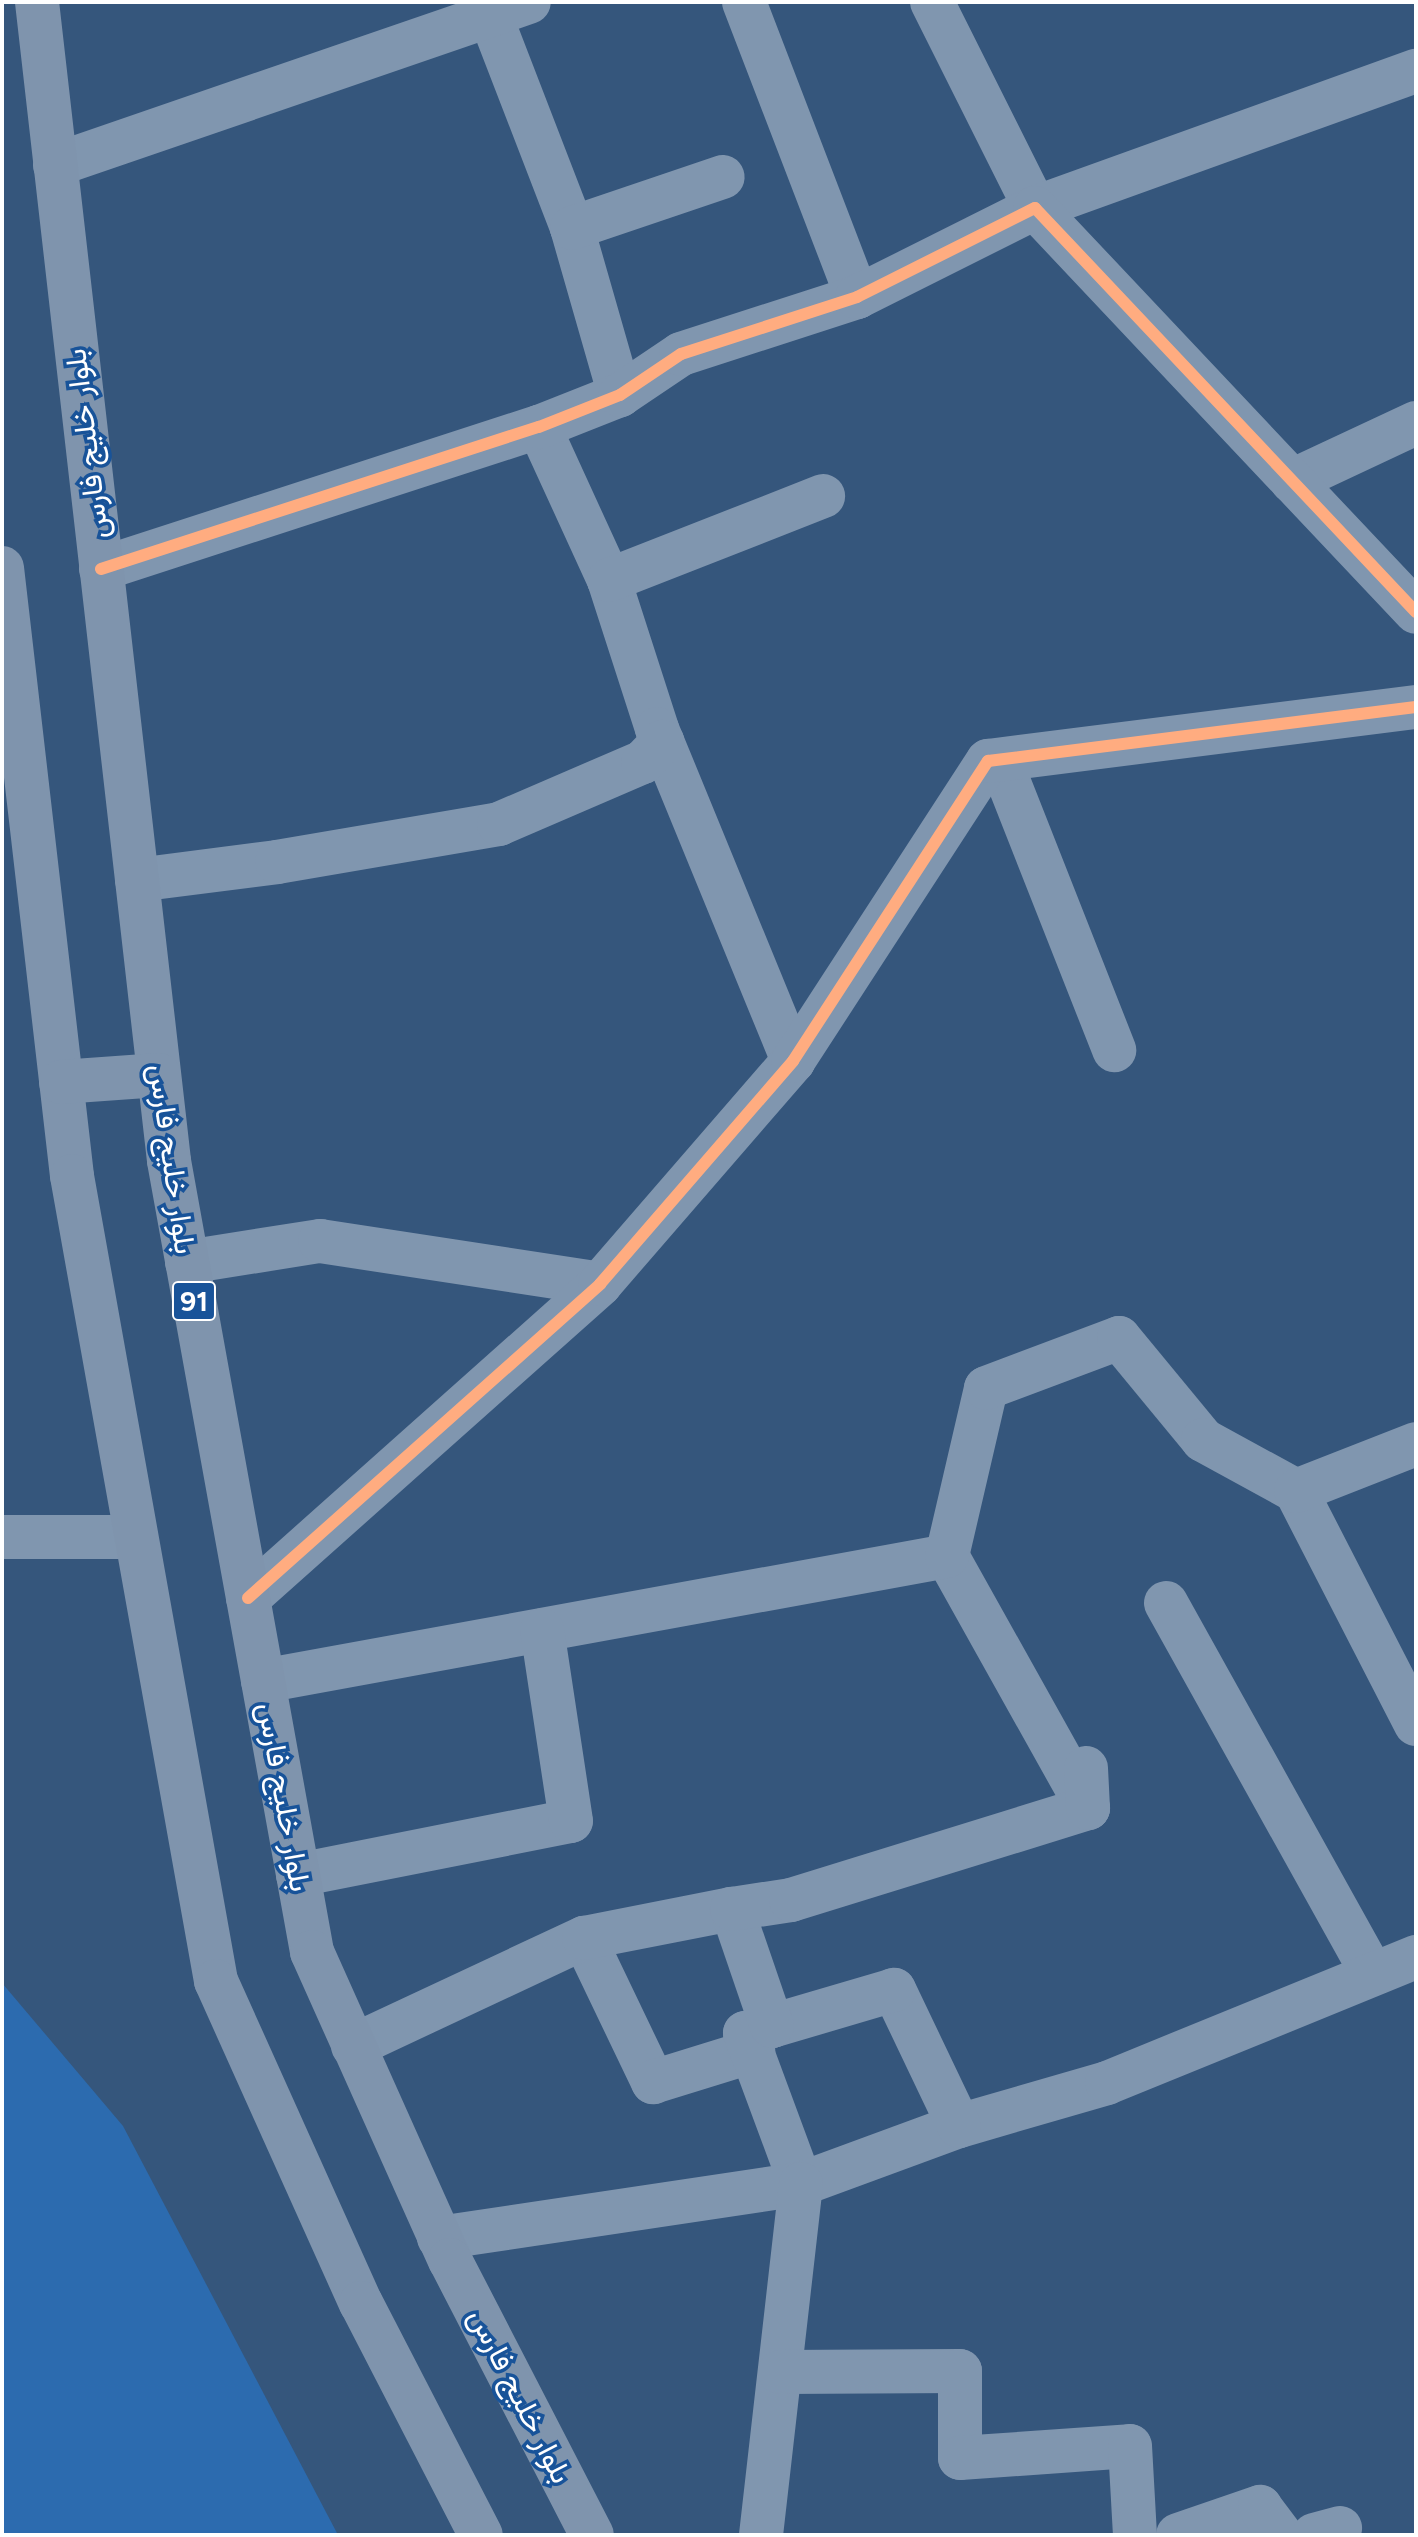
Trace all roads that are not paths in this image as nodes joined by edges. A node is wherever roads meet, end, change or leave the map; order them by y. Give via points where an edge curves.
1 (37, 2) edge
2 (744, 2) edge
3 (932, 2) edge
4 (509, 9) edge
5 (1416, 71) edge
6 (55, 165) junction
7 (723, 177) dead end
8 (1035, 208) junction
9 (572, 228) junction
10 (857, 297) junction
11 (620, 395) junction
12 (1416, 423) edge
13 (539, 427) junction
14 (1292, 481) junction
15 (823, 496) dead end
16 (2, 568) edge
17 (101, 569) junction
18 (609, 580) junction
19 (1416, 612) edge
20 (1416, 707) edge
21 (662, 742) junction
22 (1000, 760) junction
23 (137, 880) junction
24 (1114, 1050) dead end
25 (793, 1061) junction
26 (159, 1075) junction
27 (61, 1082) junction
28 (187, 1262) junction
29 (600, 1284) junction
30 (1416, 1444) edge
31 (1296, 1491) junction
32 (2, 1537) edge
33 (136, 1537) junction
34 (947, 1556) junction
35 (248, 1598) junction
36 (1166, 1603) dead end
37 (542, 1630) junction
38 (263, 1681) junction
39 (1416, 1724) edge
40 (298, 1875) junction
41 (732, 1909) junction
42 (584, 1938) junction
43 (1416, 1957) edge
44 (1372, 1973) junction
45 (762, 2038) junction
46 (353, 2046) junction
47 (959, 2126) junction
48 (801, 2184) junction
49 (439, 2238) junction
50 (780, 2372) junction
51 (481, 2535) edge
52 (592, 2535) edge
53 (761, 2535) edge
54 (1135, 2535) edge
55 (1178, 2535) edge
56 (1281, 2535) edge

1 - 6 highway, بلوار خلیج فارس / 91
2 - 10 street
3 - 8 street
4 - 6 street
4 - 9 street
5 - 8 street
6 - 17 highway, بلوار خلیج فارس / 91
7 - 9 street
8 - 10 street
8 - 14 street
9 - 11 street
10 - 11 street via 681,354
11 - 13 street
12 - 14 street
13 - 17 street
13 - 18 street
14 - 19 street
15 - 18 street
16 - 27 highway
17 - 23 highway, بلوار خلیج فارس / 91
18 - 21 street
20 - 22 street
21 - 23 street via 643,762 499,824
21 - 25 street
22 - 24 street
22 - 25 street via 988,761
23 - 26 highway, بلوار خلیج فارس / 91
25 - 29 street
26 - 27 highway
26 - 28 highway, بلوار خلیج فارس / 91
27 - 33 highway via 72,1176
28 - 29 street via 320,1241
28 - 35 highway, بلوار خلیج فارس / 91
29 - 35 street
30 - 31 street
31 - 34 street via 1203,1440 1119,1338 986,1388
31 - 39 street
32 - 33 street
33 - 51 highway via 216,1981 361,2303
34 - 37 street
34 - 41 street via 1087,1788 791,1900
35 - 38 highway, بلوار خلیج فارس / 91
36 - 44 street
37 - 38 street
37 - 40 street via 571,1821
38 - 40 highway, بلوار خلیج فارس / 91
40 - 46 highway, بلوار خلیج فارس / 91 via 312,1952
41 - 42 street
41 - 45 street
42 - 45 street via 653,2082
42 - 46 street
43 - 44 street
44 - 47 street via 1107,2083
45 - 47 street via 894,1990
45 - 48 street
46 - 49 highway, بلوار خلیج فارس / 91
47 - 48 street
48 - 49 street
48 - 50 street
49 - 52 highway, بلوار خلیج فارس / 91
50 - 53 street
50 - 54 street via 960,2371 960,2458 1130,2446
55 - 56 street via 1260,2507

